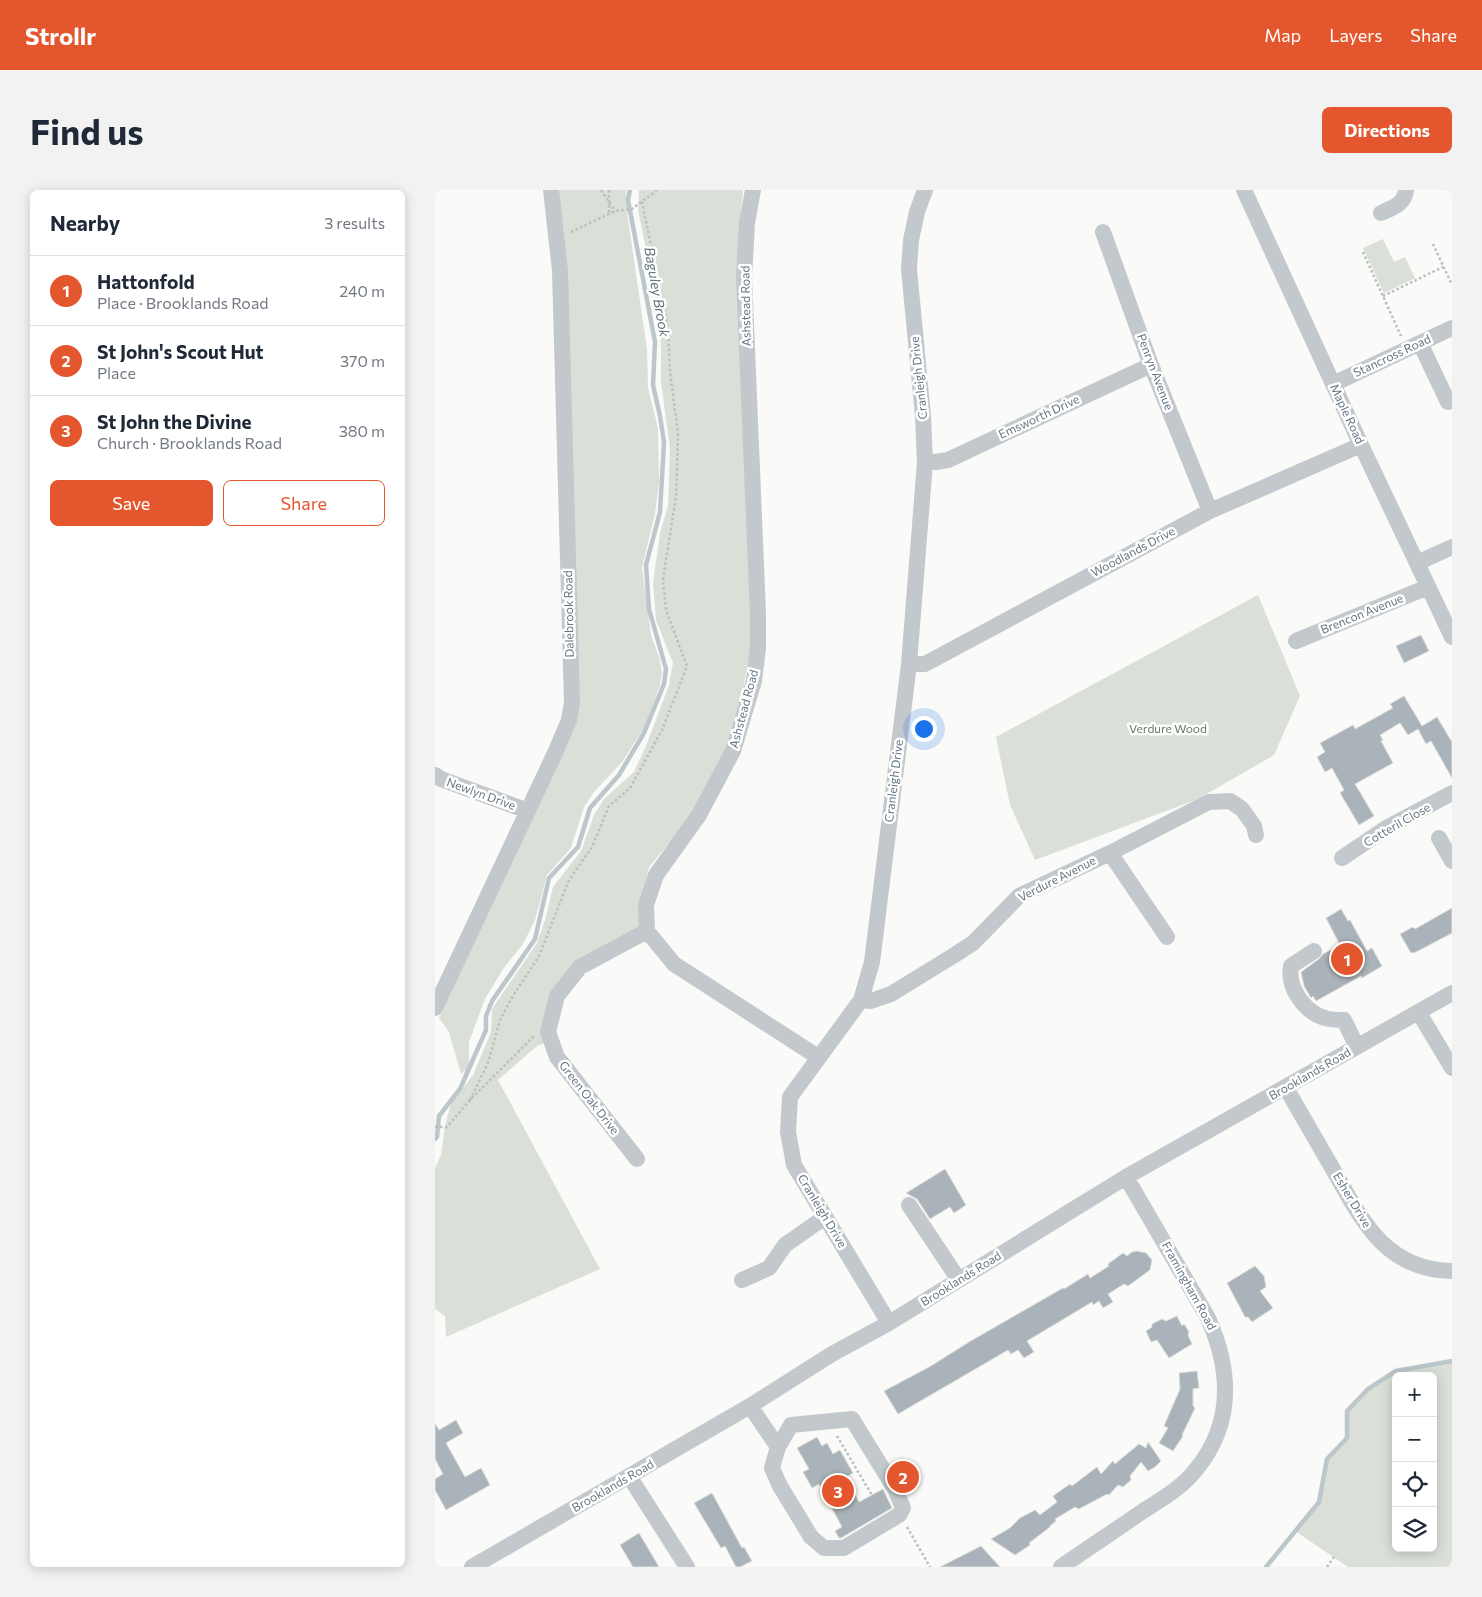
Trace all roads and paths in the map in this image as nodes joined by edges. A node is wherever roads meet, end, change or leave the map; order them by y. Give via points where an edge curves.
1 (551, 190) edge
2 (601, 190) edge
3 (609, 190) edge
4 (657, 190) edge
5 (753, 190) edge
6 (925, 190) edge
7 (1244, 190) edge
8 (1406, 190) edge
9 (609, 202) junction
10 (642, 202) junction
11 (615, 211) junction
12 (1381, 213) dead end
13 (609, 214) junction
14 (1103, 232) dead end
15 (556, 240) junction
16 (1433, 244) dead end
17 (1363, 252) dead end
18 (1442, 266) junction
19 (1452, 285) edge
20 (1383, 296) junction
21 (1452, 328) edge
22 (1413, 346) junction
23 (1151, 365) junction
24 (1333, 384) junction
25 (1452, 400) edge
26 (1361, 445) junction
27 (925, 462) junction
28 (1210, 511) junction
29 (1452, 547) edge
30 (1417, 563) junction
31 (1428, 587) junction
32 (1452, 638) edge
33 (1296, 641) dead end
34 (909, 664) junction
35 (435, 775) edge
36 (1452, 793) edge
37 (527, 811) junction
38 (1256, 835) dead end
39 (1439, 838) dead end
40 (1110, 853) junction
41 (1342, 858) dead end
42 (1452, 861) edge
43 (647, 932) junction
44 (1167, 937) dead end
45 (1314, 951) dead end
46 (1452, 993) edge
47 (861, 1000) junction
48 (435, 1008) edge
49 (1419, 1013) junction
50 (548, 1032) junction
51 (1357, 1048) junction
52 (818, 1057) junction
53 (1452, 1068) edge
54 (1286, 1088) junction
55 (470, 1100) junction
56 (435, 1127) edge
57 (637, 1159) dead end
58 (1126, 1177) junction
59 (909, 1204) dead end
60 (825, 1217) junction
61 (1452, 1271) edge
62 (742, 1280) dead end
63 (959, 1280) junction
64 (889, 1323) junction
65 (750, 1406) junction
66 (835, 1432) dead end
67 (778, 1447) junction
68 (629, 1476) junction
69 (873, 1497) dead end
70 (899, 1515) junction
71 (1334, 1557) dead end
72 (472, 1567) edge
73 (687, 1567) edge
74 (930, 1567) edge
75 (1061, 1567) edge
76 (1327, 1567) edge

1 - 15 street, Dalebrook Road
2 - 9 path
3 - 9 path
4 - 10 path
5 - 43 street, Ashstead Road via 747,223 744,277 758,614 754,681 733,751 699,815 656,875 646,905
6 - 27 street, Cranleigh Drive via 911,240 909,269
7 - 24 street, Maple Road
8 - 12 street via 1402,201
9 - 11 path
9 - 13 path
10 - 11 path via 632,209
10 - 55 path via 668,328 678,433 676,497 663,579 666,610 687,666 653,747 630,788 609,806 592,847 569,880 539,956 500,1020 488,1063
11 - 13 path
13 - 15 path
14 - 23 street, Penryn Avenue
15 - 37 street, Dalebrook Road via 562,315 572,703 569,720
16 - 18 path
17 - 20 path
18 - 19 path
18 - 20 path
20 - 22 path
21 - 22 street, Stancross Road
22 - 24 street, Stancross Road
22 - 25 street via 1448,402
23 - 27 street, Emsworth Drive via 949,460
23 - 28 street, Penryn Avenue
24 - 26 street, Maple Road
26 - 28 street, Woodlands Drive
26 - 30 street, Maple Road
27 - 34 street, Cranleigh Drive
28 - 34 street, Woodlands Drive via 925,664
29 - 30 street
30 - 31 street, Maple Road
31 - 32 street, Maple Road
31 - 33 street, Brencon Avenue
34 - 47 street, Cranleigh Drive via 872,962
35 - 37 street, Newlyn Drive
36 - 41 street, Cotteril Close via 1388,827
37 - 48 street, Dalebrook Road
38 - 40 street, Verdure Avenue via 1254,826 1242,809 1230,801 1209,802
39 - 42 street
40 - 44 street
40 - 47 street, Verdure Avenue via 1019,896 973,943 891,994 871,1002
43 - 50 street via 580,967 557,996
43 - 52 street via 674,964
45 - 51 street via 1291,966 1291,982 1308,1009 1326,1019 1345,1020
46 - 49 street, Brooklands Road
47 - 52 street, Cranleigh Drive
49 - 51 street, Brooklands Road
49 - 53 street
50 - 55 path via 534,1035
50 - 57 street, Green Oak Drive via 557,1057
51 - 54 street, Brooklands Road
52 - 60 street, Cranleigh Drive via 790,1097 787,1132 794,1165
54 - 58 street, Brooklands Road
54 - 61 street, Esher Drive via 1371,1233 1407,1260 1429,1268
55 - 56 path via 447,1127
58 - 63 street, Brooklands Road
58 - 75 street, Framingham Road via 1209,1318 1225,1371 1225,1403 1216,1436 1193,1474
59 - 63 street
60 - 62 street via 785,1245 769,1268
60 - 64 street, Cranleigh Drive
63 - 64 street, Brooklands Road
64 - 65 street, Brooklands Road via 832,1354
65 - 67 street
65 - 68 street, Brooklands Road
66 - 69 path
67 - 70 street via 791,1425 852,1419 895,1489 903,1508
67 - 70 street via 772,1468 811,1537 824,1548 844,1548
68 - 72 street, Brooklands Road
68 - 73 street
70 - 74 path
71 - 76 path

